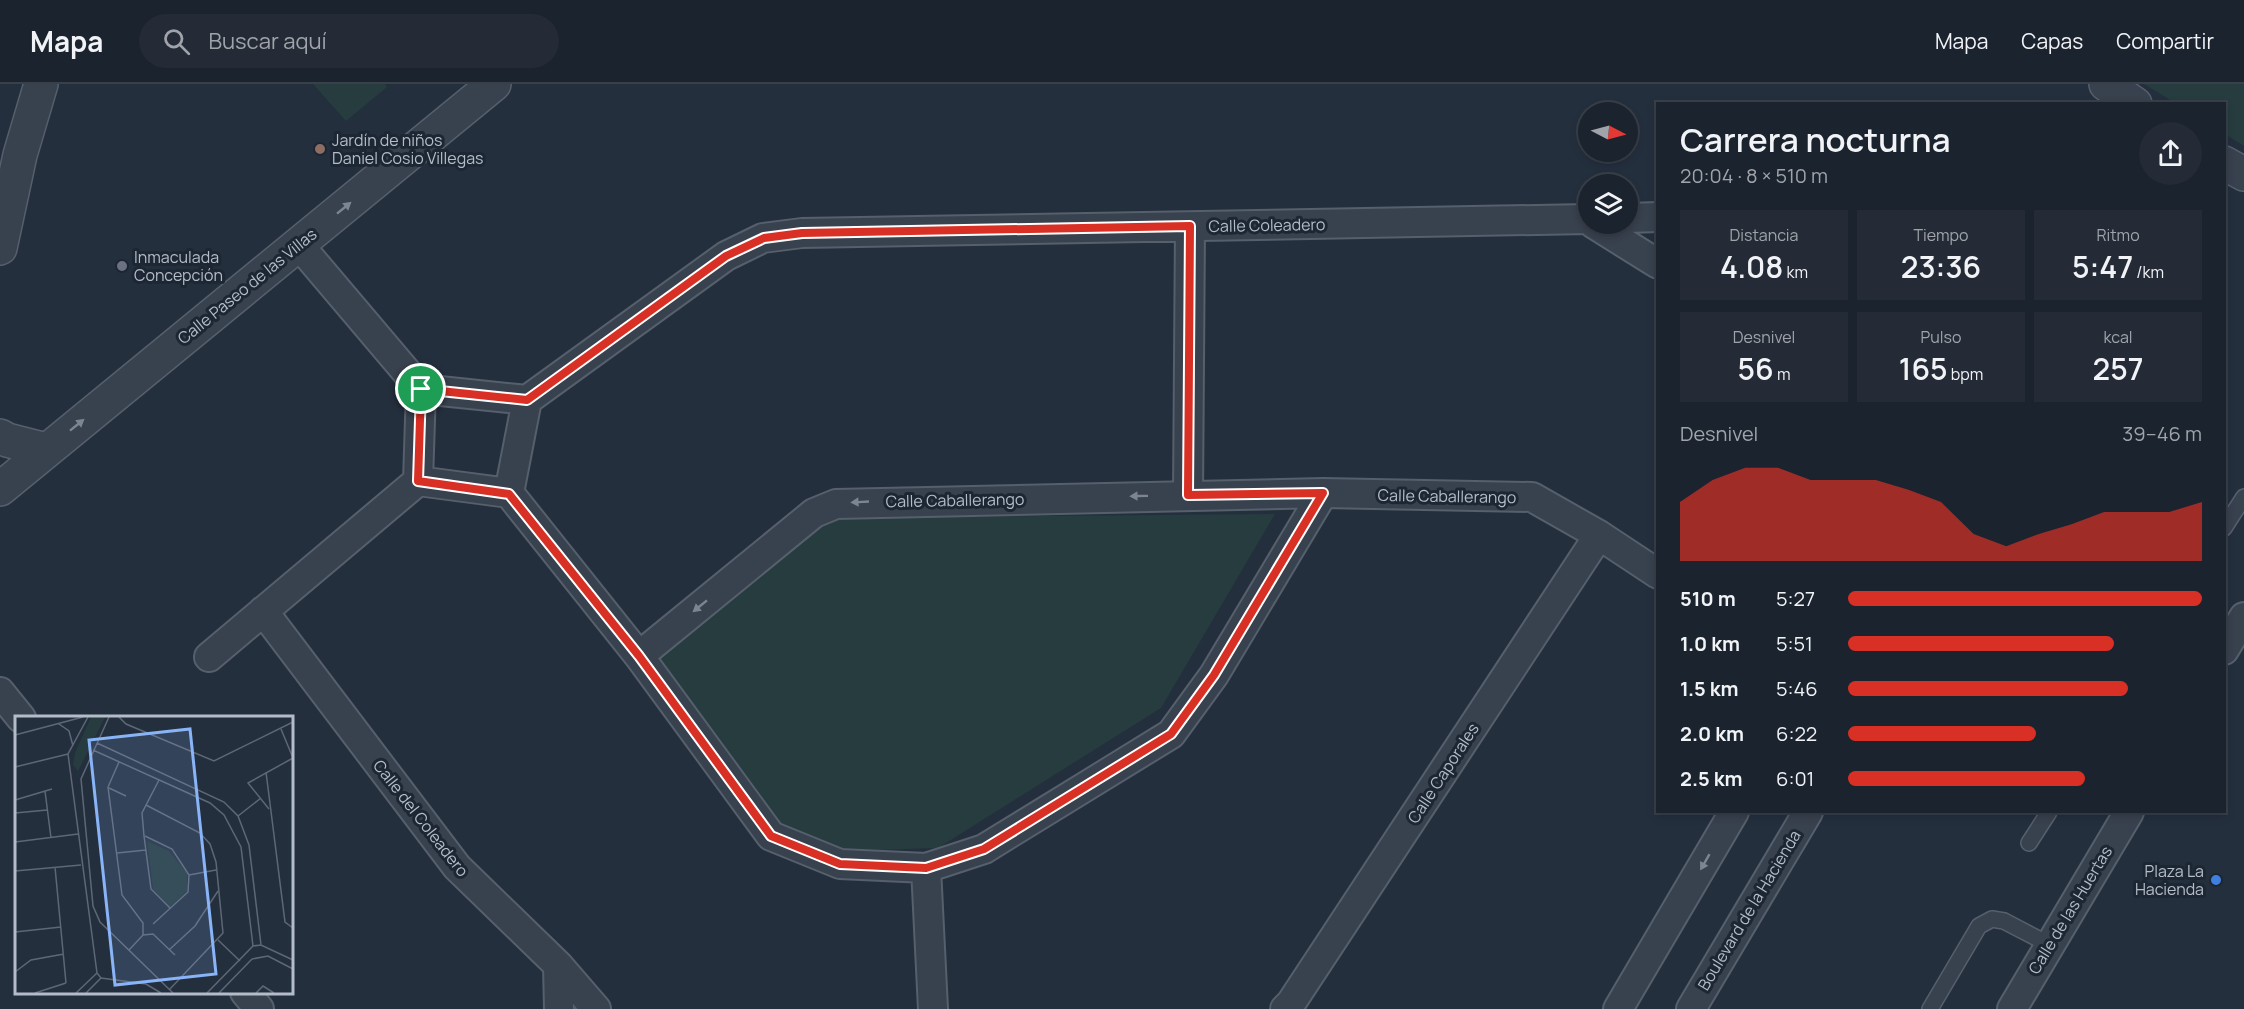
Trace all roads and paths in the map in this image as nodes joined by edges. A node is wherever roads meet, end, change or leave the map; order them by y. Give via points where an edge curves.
1 (40, 84) edge
2 (494, 84) edge
3 (2106, 84) edge
4 (2131, 102) edge
5 (10, 152) edge
6 (2226, 164) edge
7 (2244, 174) edge
8 (1638, 218) edge
9 (1656, 218) edge
10 (1578, 220) edge
11 (1190, 226) junction
12 (1611, 234) edge
13 (298, 245) junction
14 (0, 248) edge
15 (1656, 263) edge
16 (421, 389) junction
17 (527, 400) junction
18 (0, 436) edge
19 (46, 450) junction
20 (418, 481) junction
21 (0, 489) edge
22 (1323, 493) junction
23 (509, 494) junction
24 (1188, 495) junction
25 (2244, 497) edge
26 (2226, 525) edge
27 (1599, 535) junction
28 (1656, 573) edge
29 (263, 611) junction
30 (639, 656) junction
31 (209, 657) dead end
32 (0, 692) edge
33 (19, 716) edge
34 (1733, 813) edge
35 (1807, 813) edge
36 (2048, 813) edge
37 (2128, 813) edge
38 (2029, 843) dead end
39 (926, 868) junction
40 (2050, 945) junction
41 (558, 965) junction
42 (246, 994) edge
43 (259, 1009) edge
44 (559, 1009) edge
45 (597, 1009) edge
46 (933, 1009) edge
47 (1285, 1009) edge
48 (1618, 1009) edge
49 (1690, 1009) edge
50 (1930, 1009) edge
51 (2012, 1009) edge

1 - 5 street
13 -> 2 street, Calle Paseo de las Villas
3 - 4 street
5 - 14 street
6 - 7 street
8 - 9 street
10 - 11 street, Calle Coleadero
11 - 17 street, Calle Coleadero via 802,233 764,238 726,256
11 - 24 street
12 - 15 street
13 - 16 street
19 -> 13 street, Calle Paseo de las Villas
16 - 17 street
16 - 20 street
17 - 23 street
18 - 19 street
19 - 21 street, Calle Paseo de las Villas
20 - 23 street
20 - 29 street
22 - 24 street, Calle Caballerango
22 - 27 street, Calle Caballerango via 1532,497
22 - 39 street via 1214,675 1171,734 984,849
23 - 30 street
24 -> 30 street, Calle Caballerango via 836,504 814,513
25 - 26 lane
27 - 28 street, Calle Caballerango
27 - 47 street, Calle Caporales
29 - 31 street
29 - 41 street, Calle del Coleadero via 457,867
30 - 39 street via 771,836 840,864
32 - 33 street
34 -> 48 street
35 - 49 street, Boulevard de la Hacienda
36 - 38 lane
37 - 40 street, Calle de las Huertas
39 - 46 street
40 - 50 lane via 2004,921 1992,919 1979,926
40 - 51 street, Calle de las Huertas
41 - 44 street
41 - 45 street, Calle del Coleadero
42 - 43 street

